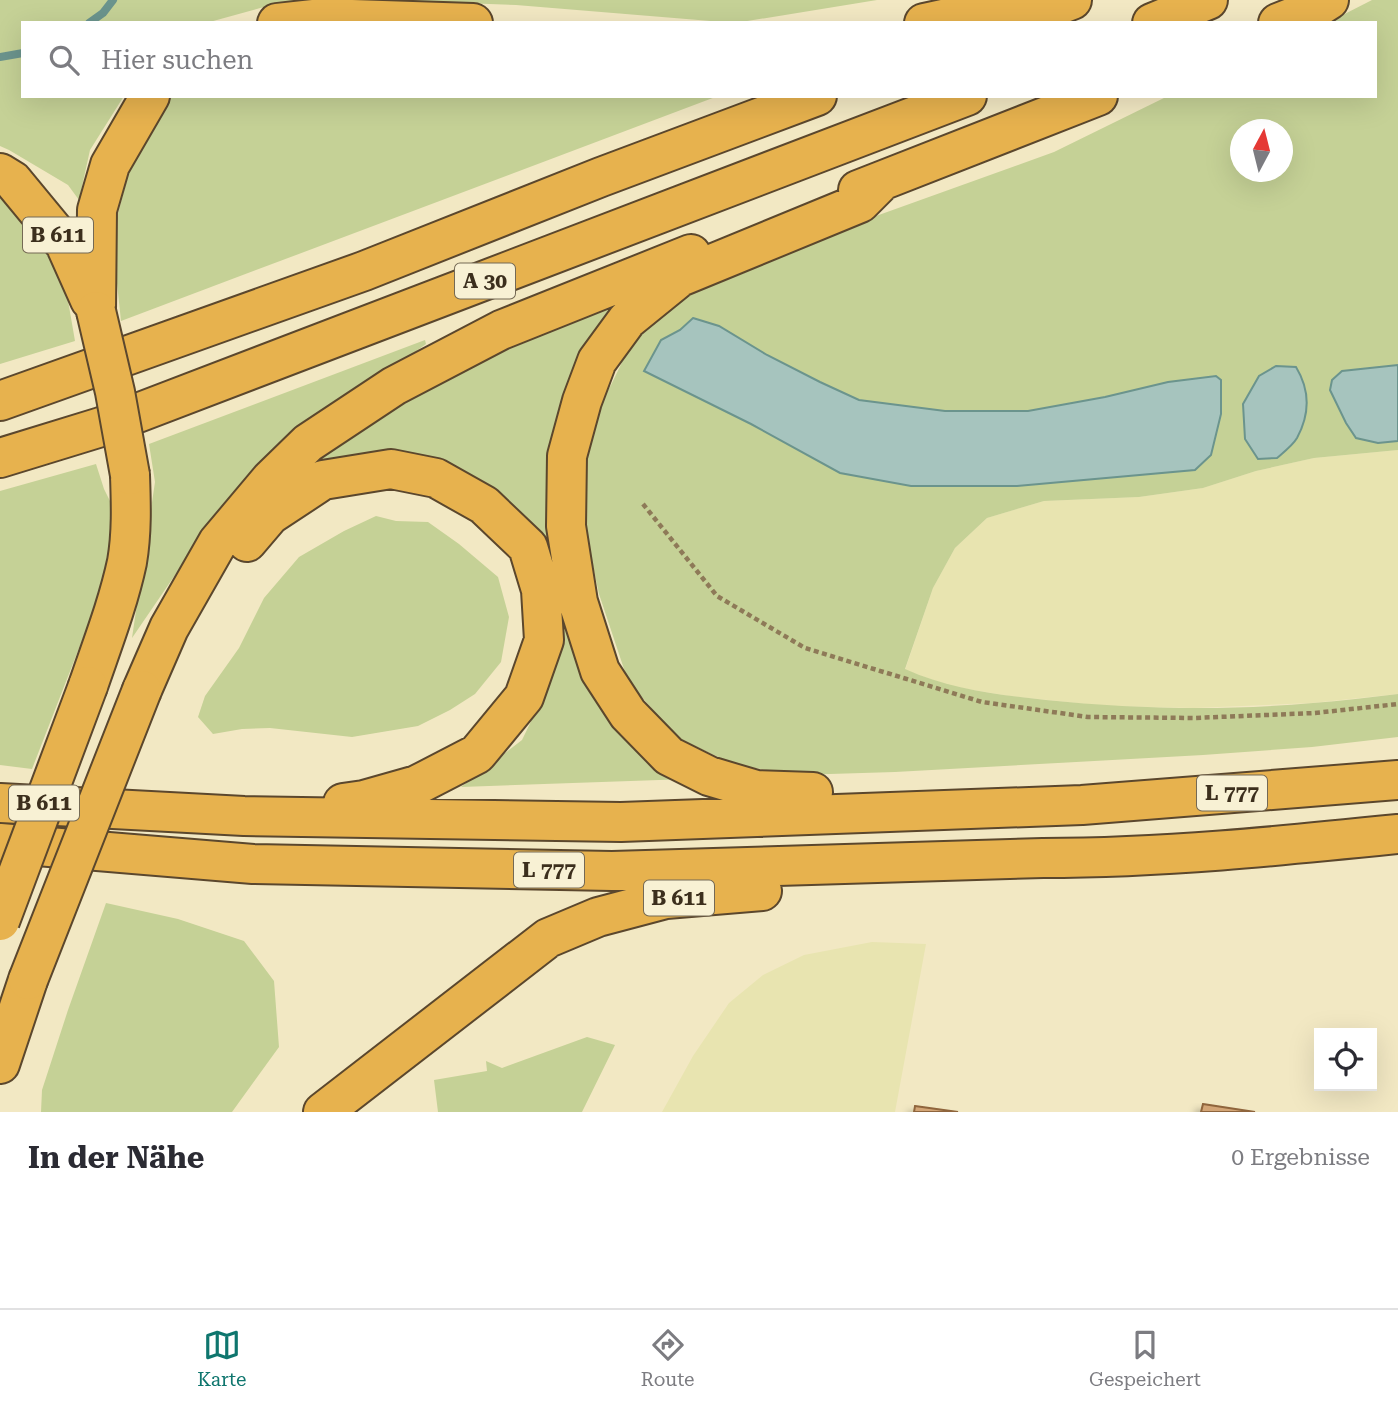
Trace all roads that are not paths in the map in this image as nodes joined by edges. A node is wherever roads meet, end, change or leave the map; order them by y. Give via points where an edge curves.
1 (1002, 0) edge
2 (1072, 0) edge
3 (1208, 0) edge
4 (1329, 0) edge
5 (295, 21) edge
6 (413, 21) edge
7 (933, 21) edge
8 (1017, 21) edge
9 (1157, 21) edge
10 (1283, 21) edge
11 (148, 98) edge
12 (812, 98) edge
13 (962, 98) edge
14 (1093, 98) edge
15 (0, 173) edge
16 (881, 182) junction
17 (96, 312) junction
18 (0, 401) edge
19 (0, 458) edge
20 (142, 690) junction
21 (1398, 780) edge
22 (0, 803) edge
23 (1082, 805) junction
24 (244, 816) junction
25 (1398, 834) edge
26 (0, 843) edge
27 (1098, 858) junction
28 (0, 921) edge
29 (0, 1064) edge
30 (323, 1112) edge

1 - 7 highway
2 - 8 highway
3 - 9 highway
4 - 10 highway
5 - 6 highway
11 - 17 highway via 110,164 97,210
12 - 18 highway, A 30 via 364,271
13 - 19 highway, A 30 via 102,427
14 - 16 highway
15 - 17 highway, B 611 via 13,181 65,244
16 - 20 highway via 501,330 394,387 308,443 218,542 169,628
16 - 23 highway via 860,203 680,277 627,320 597,361 567,456 566,526 578,602 600,671 628,714 669,756 709,776 755,790 802,793 1039,782
17 - 28 highway, B 611, bridge via 130,475 127,560 88,686
20 - 24 highway via 223,573 270,515 323,480 391,469 436,478 484,505 528,547 541,590 544,640 524,697 477,754 417,785 364,800
20 - 29 highway, bridge via 28,980
21 - 23 highway, L 777
22 - 24 highway, L 777
23 - 24 highway, L 777 via 621,822
25 - 27 highway, L 777
26 - 27 highway, L 777 via 253,864 598,871
27 - 30 highway, B 611 via 1021,878 748,891 666,899 598,917 548,938

